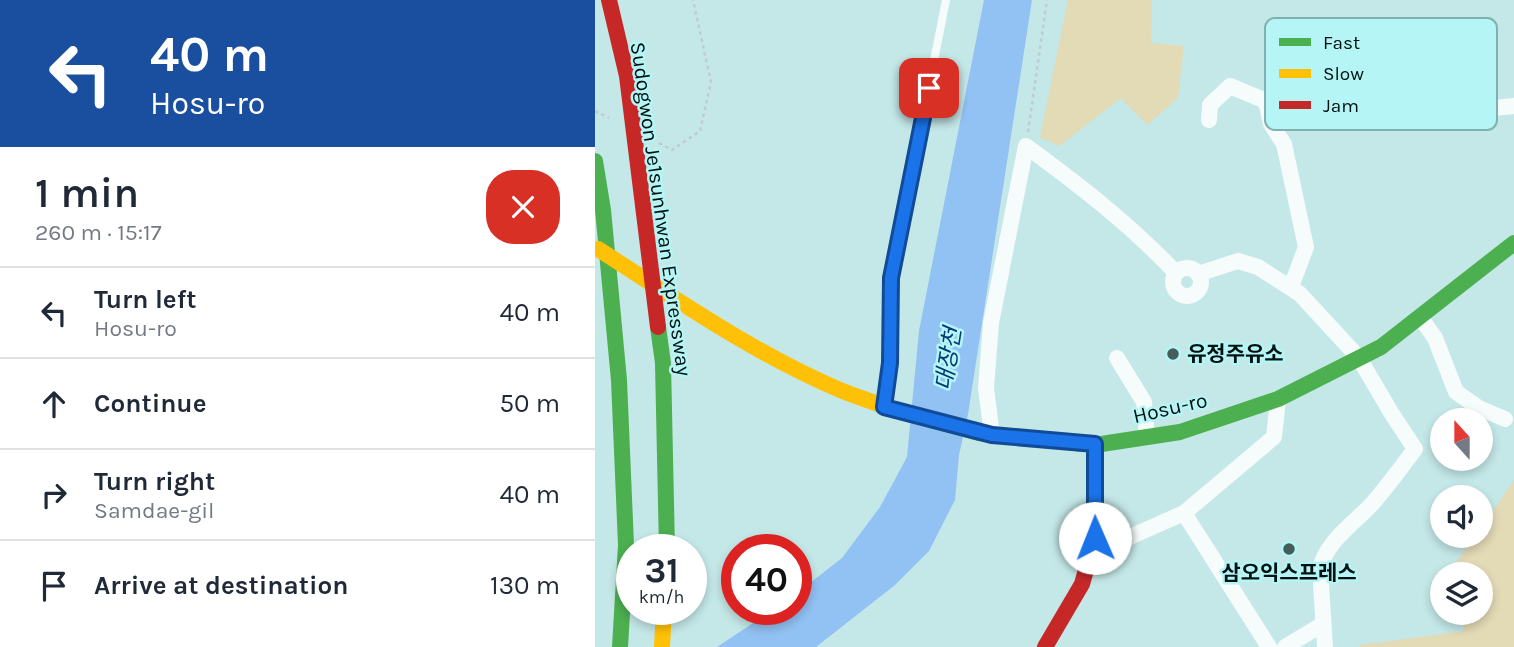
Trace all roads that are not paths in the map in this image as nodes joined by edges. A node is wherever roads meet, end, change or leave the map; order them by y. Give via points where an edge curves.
1 (609, 0) edge
2 (946, 0) edge
3 (1265, 101) edge
4 (1209, 120) dead end
5 (1275, 130) edge
6 (595, 161) edge
7 (1514, 243) edge
8 (595, 247) edge
9 (1176, 273) junction
10 (1198, 274) junction
11 (1291, 287) junction
12 (1420, 317) junction
13 (1117, 358) dead end
14 (1359, 358) junction
15 (1278, 399) junction
16 (884, 407) junction
17 (1504, 419) dead end
18 (985, 434) junction
19 (1147, 437) junction
20 (1095, 444) junction
21 (1184, 513) junction
22 (667, 534) edge
23 (1095, 538) junction
24 (1323, 624) junction
25 (663, 625) edge
26 (620, 647) edge
27 (662, 647) edge
28 (1045, 647) edge
29 (1269, 647) edge
30 (1285, 647) edge
31 (1325, 647) edge

1 - 22 main road, Sudogwon Je1sunhwan Expressway via 627,76 663,363
2 - 16 lane via 891,278 890,363
3 - 4 street via 1230,86 1210,105
5 - 11 street via 1284,145 1306,247
6 - 26 main road via 619,380 626,545
7 - 12 main road, Hosu-ro
8 - 16 main road via 791,366
9 - 10 street via 1187,268
9 - 10 street via 1173,286 1188,296 1199,288
9 - 18 street via 1103,203 1026,145 991,323
10 - 11 street via 1238,261
11 - 14 street
12 - 14 main road, Hosu-ro
12 - 17 street via 1435,338 1456,392
13 - 19 street via 1144,402
14 - 15 main road, Hosu-ro
14 - 24 street via 1415,449 1371,505 1327,548 1319,568
15 - 19 main road, Hosu-ro via 1180,432
15 - 21 street via 1275,437
16 - 18 main road, Hosu-ro
18 - 20 main road, Hosu-ro
19 - 20 main road, Hosu-ro
20 - 23 main road
21 - 23 street via 1123,540
21 - 29 street
23 - 28 main road via 1082,584
24 - 30 street
24 - 31 street
25 - 27 main road

